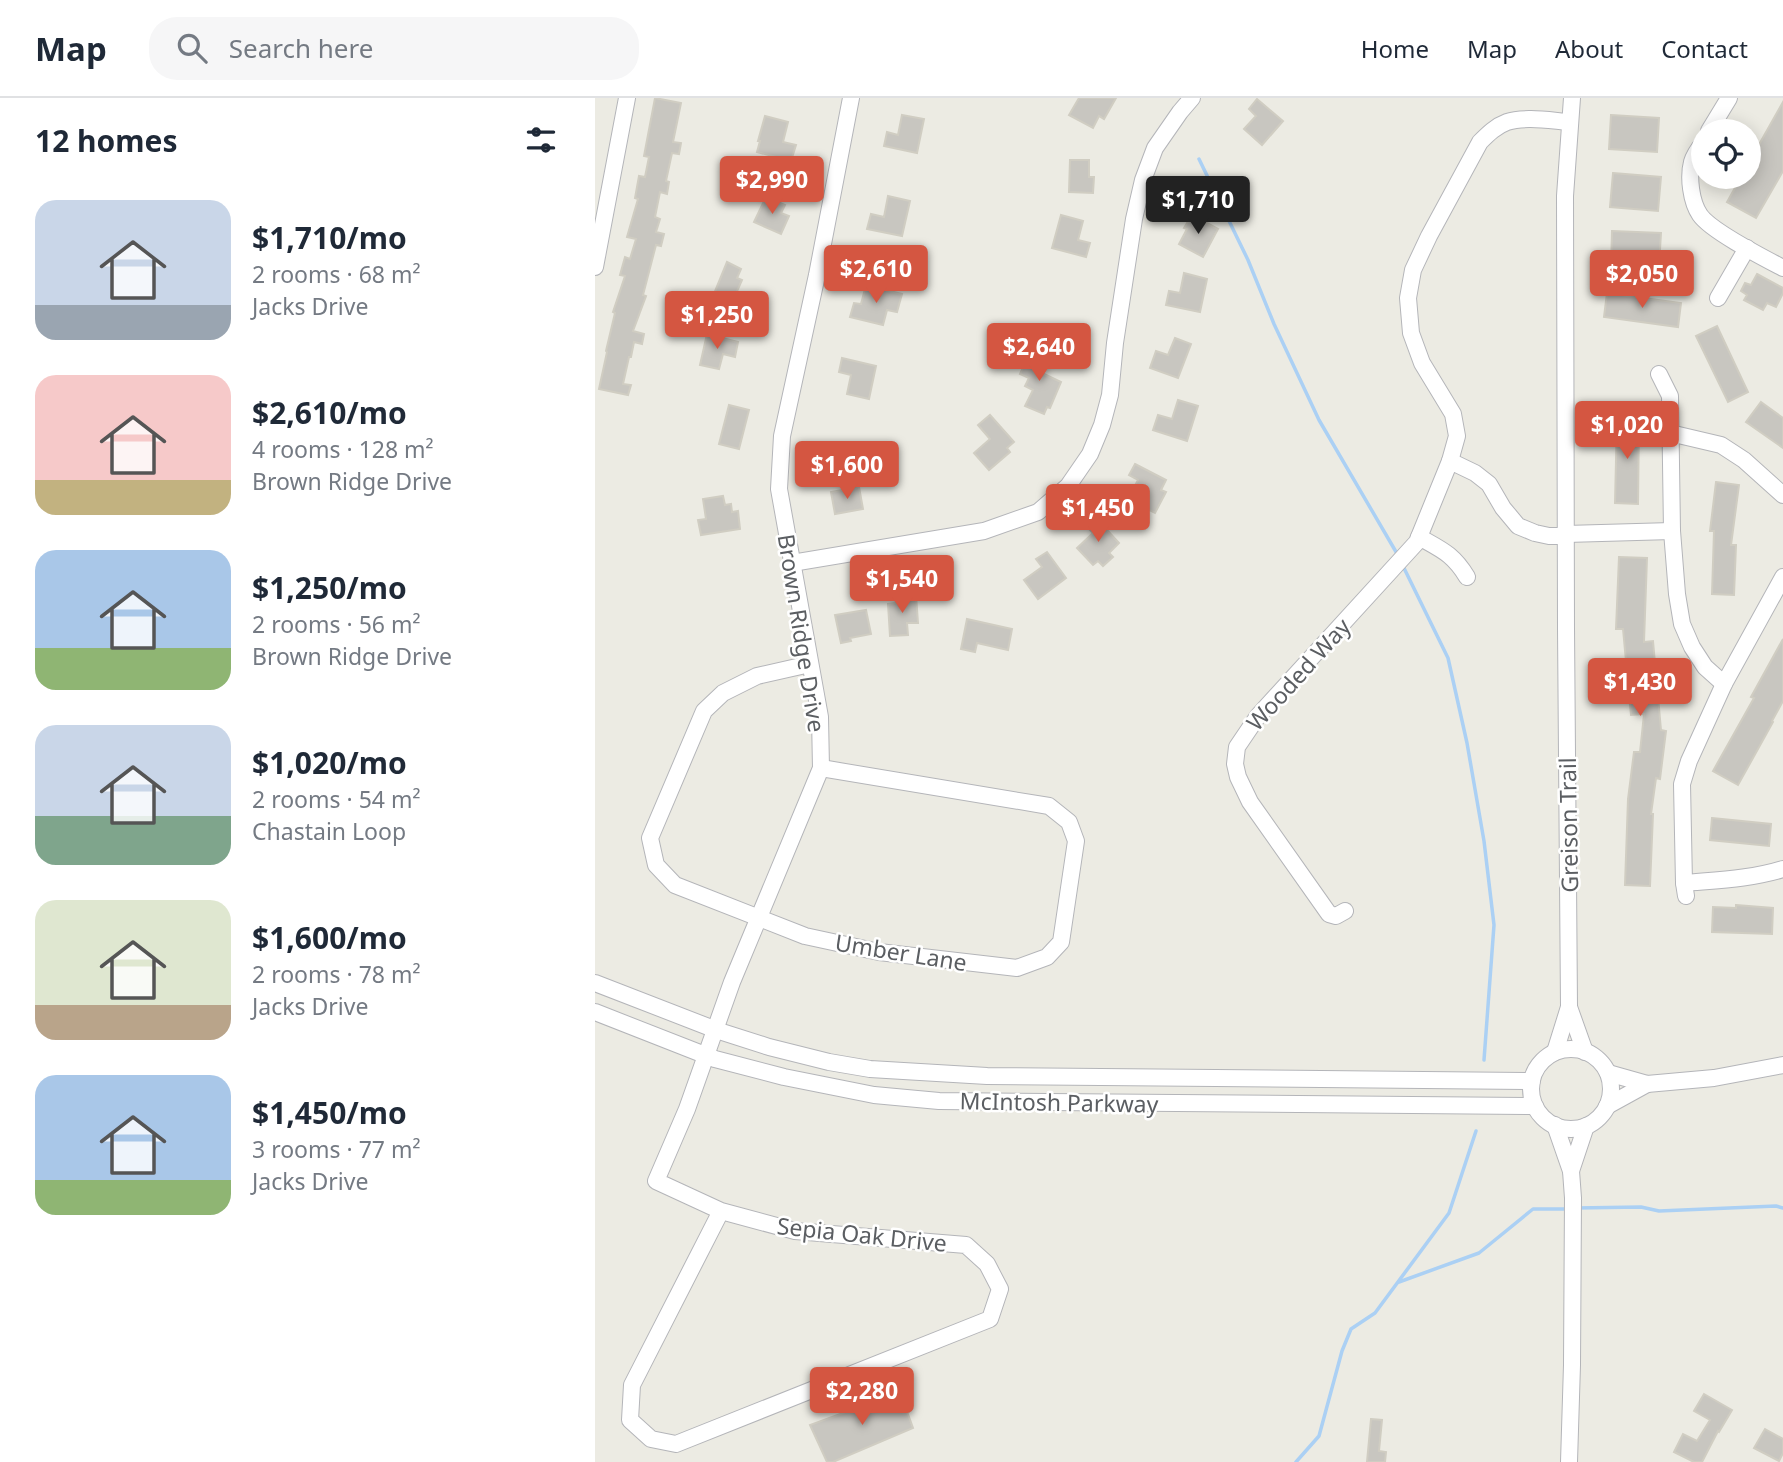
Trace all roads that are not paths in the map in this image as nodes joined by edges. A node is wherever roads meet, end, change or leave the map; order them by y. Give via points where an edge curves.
1 (627, 98) edge
2 (851, 98) edge
3 (1192, 98) edge
4 (1572, 98) edge
5 (1729, 98) edge
6 (1716, 119) edge
7 (1570, 122) junction
8 (1692, 189) edge
9 (600, 208) edge
10 (1747, 248) junction
11 (595, 267) edge
12 (1783, 268) edge
13 (1718, 298) dead end
14 (1659, 374) dead end
15 (1670, 432) junction
16 (1450, 461) junction
17 (1783, 495) edge
18 (1672, 531) junction
19 (1566, 534) junction
20 (1419, 537) junction
21 (792, 563) junction
22 (1467, 577) dead end
23 (1783, 577) edge
24 (810, 664) junction
25 (1724, 684) junction
26 (821, 768) junction
27 (1783, 869) edge
28 (1345, 911) dead end
29 (759, 919) junction
30 (595, 983) edge
31 (1569, 1007) junction
32 (595, 1013) edge
33 (715, 1030) junction
34 (1555, 1052) junction
35 (1585, 1052) junction
36 (706, 1056) junction
37 (1783, 1066) edge
38 (1608, 1073) junction
39 (1532, 1081) junction
40 (1647, 1084) junction
41 (1535, 1106) junction
42 (1607, 1106) junction
43 (1555, 1125) junction
44 (1586, 1126) junction
45 (1571, 1171) junction
46 (656, 1181) joint
47 (722, 1211) junction
48 (1569, 1462) edge

1 - 9 street
2 - 21 street, Brown Ridge Drive via 782,436 779,489
3 - 21 street via 1155,148 1143,180 1110,395 1090,454 1069,486 1038,512 984,531
4 - 7 street, Greison Trail
5 - 6 street
7 - 16 street, Wooded Way via 1509,121 1491,131 1480,142 1413,271 1408,298 1411,333 1422,363 1453,415 1457,436
7 - 19 street, Greison Trail via 1565,196
8 - 10 street via 1701,217
9 - 11 street
10 - 12 street
10 - 13 street
14 - 15 street via 1670,396
15 - 17 street via 1721,445
15 - 18 street
16 - 19 street via 1489,484 1518,526 1549,536
16 - 20 street, Wooded Way
18 - 19 street
18 - 25 street via 1682,624 1705,667
19 - 31 street, Greison Trail
20 - 22 street via 1449,554
20 - 28 street, Wooded Way via 1258,716 1237,747 1235,764 1250,802 1329,914
21 - 24 street, Brown Ridge Drive
23 - 25 street
24 - 26 street, Brown Ridge Drive via 820,717
24 - 29 street, Umber Lane via 757,676 723,693 705,710 650,838 656,865 675,885
25 - 27 street via 1682,784 1685,890
26 - 29 street, Brown Ridge Drive
26 - 29 street, Umber Lane via 1049,806 1069,822 1076,841 1061,942 1047,957 1017,968 879,952 805,936
29 - 33 street, Brown Ridge Drive
30 - 33 street, McIntosh Parkway
31 - 34 street, Greison Trail
31 - 35 street, Greison Trail
32 - 36 street, McIntosh Parkway
33 - 36 street, Brown Ridge Drive
33 - 39 street, McIntosh Parkway via 870,1069 987,1076
34 - 35 street
34 - 39 street via 1537,1069
35 - 38 street
36 - 41 street, McIntosh Parkway via 874,1096 939,1101
36 - 46 street, Brown Ridge Drive
37 - 40 street via 1714,1079
38 - 40 street
38 - 42 street
39 - 41 street
40 - 42 street
41 - 43 street
42 - 44 street
43 - 44 street
43 - 45 street
44 - 45 street
45 - 48 street
46 - 47 street, Sepia Oak Drive
47 - 47 street, Sepia Oak Drive via 632,1385 630,1420 651,1438 676,1444 990,1319 1000,1289 987,1264 965,1245 795,1231

